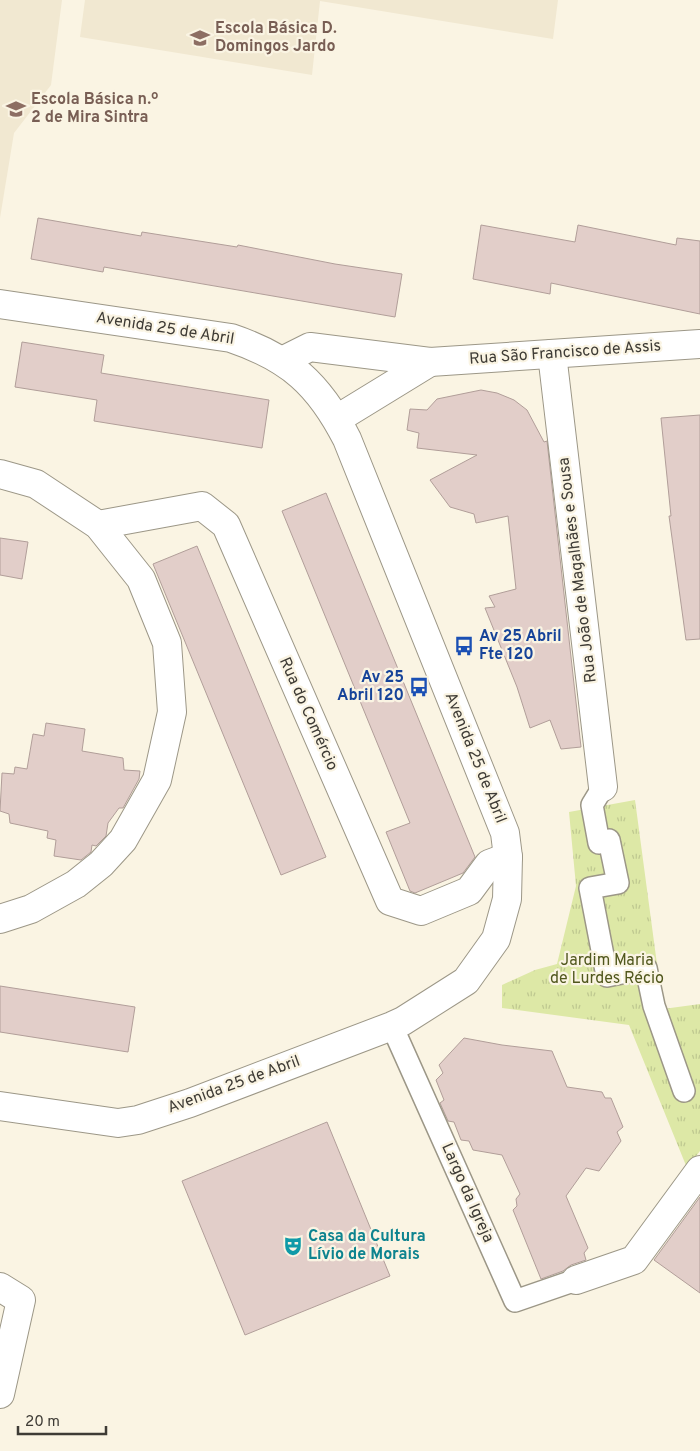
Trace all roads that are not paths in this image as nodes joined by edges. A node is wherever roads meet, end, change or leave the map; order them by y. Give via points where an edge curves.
1 (0, 304) edge
2 (700, 344) edge
3 (552, 354) junction
4 (282, 361) junction
5 (430, 362) junction
6 (337, 419) junction
7 (0, 474) edge
8 (98, 525) junction
9 (603, 786) joint
10 (508, 857) junction
11 (0, 919) edge
12 (392, 1026) junction
13 (684, 1091) dead end
14 (0, 1106) edge
15 (700, 1170) edge
16 (576, 1280) joint
17 (0, 1287) edge
18 (2, 1376) edge

1 - 4 street, Avenida 25 de Abril via 231,338 261,348
2 - 3 street, Rua São Francisco de Assis
3 - 5 street, Rua São Francisco de Assis
3 - 9 street, Rua João de Magalhães e Sousa
4 - 5 street, Rua São Francisco de Assis via 310,347
4 - 6 street, Avenida 25 de Abril via 316,389
5 - 6 street, Rua São Francisco de Assis
6 - 10 street, Avenida 25 de Abril via 505,833
7 - 8 street via 36,484
8 - 10 street, Rua do Comércio via 202,506 226,525 390,901 421,911 469,891 489,864
8 - 11 street via 141,579 167,644 172,712 157,780 123,840 101,864 76,884 31,909
9 - 13 street via 592,805 599,843 610,840 618,883 590,888 608,976 646,968 654,1006
10 - 12 street, Avenida 25 de Abril via 507,900 496,938 466,981
12 - 14 street, Avenida 25 de Abril via 138,1120 118,1123
12 - 16 street, Largo da Igreja via 515,1302
15 - 16 street via 634,1260
17 - 18 street via 21,1300

